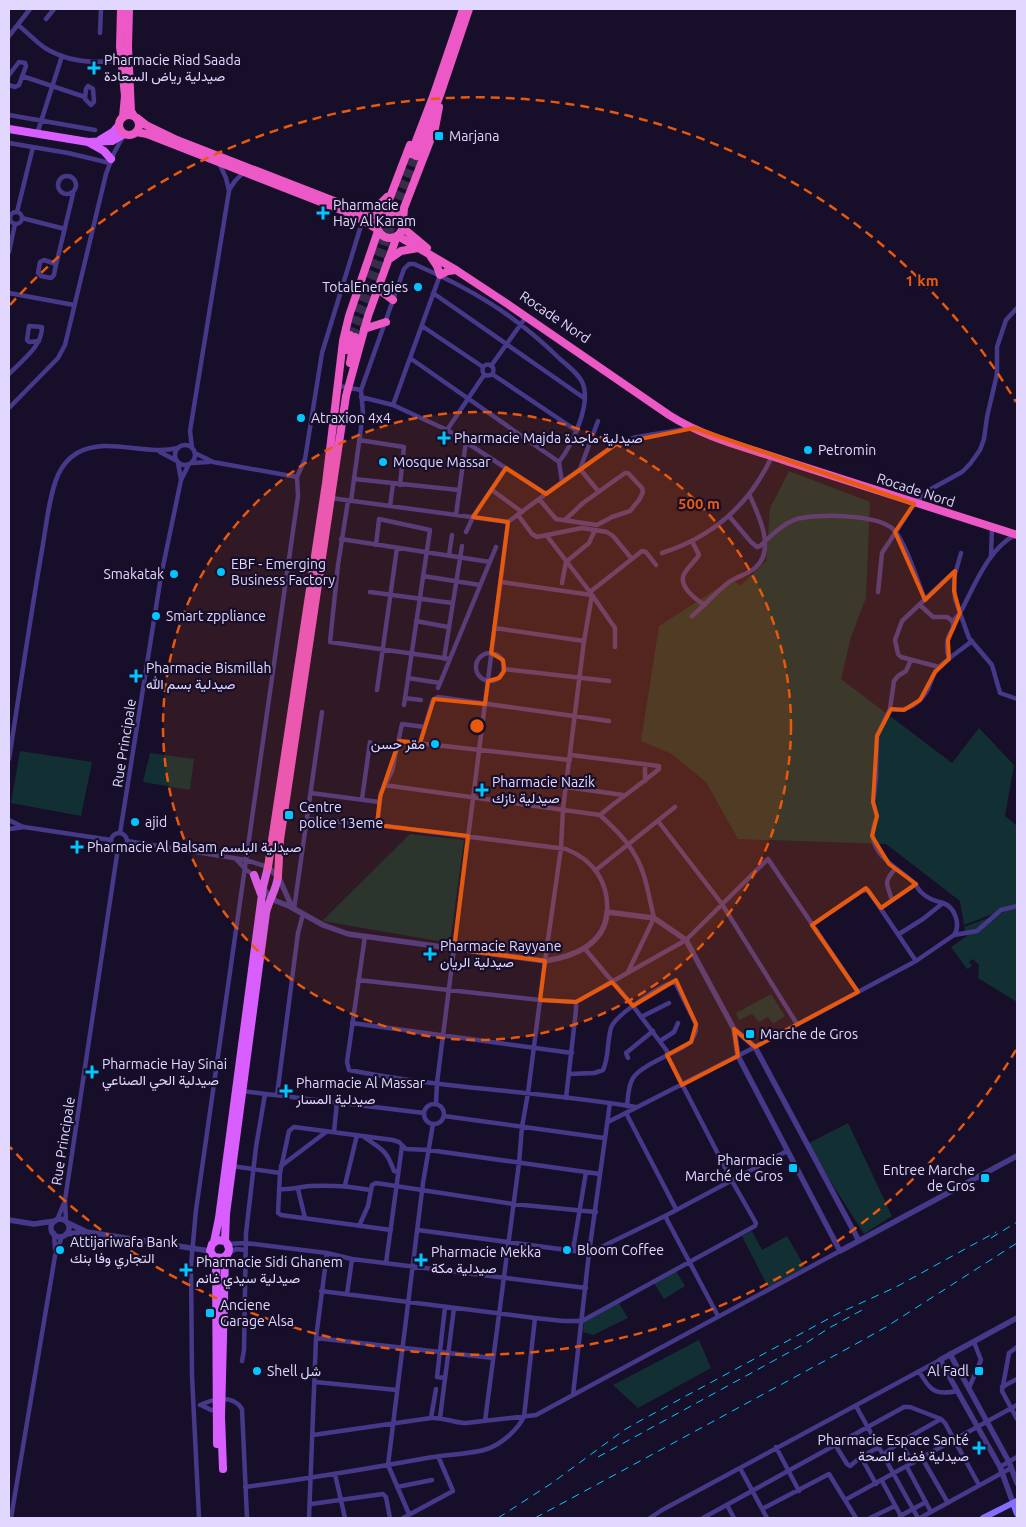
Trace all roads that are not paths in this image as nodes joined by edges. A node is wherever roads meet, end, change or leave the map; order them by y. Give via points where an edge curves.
1 (30, 9) edge
2 (54, 9) edge
3 (100, 9) edge
4 (122, 9) edge
5 (129, 9) edge
6 (463, 9) edge
7 (469, 9) edge
8 (46, 19) dead end
9 (18, 25) junction
10 (100, 33) dead end
11 (9, 36) edge
12 (62, 56) junction
13 (122, 60) junction
14 (9, 75) edge
15 (22, 76) junction
16 (94, 79) dead end
17 (9, 85) edge
18 (51, 86) junction
19 (91, 86) junction
20 (437, 94) junction
21 (85, 97) junction
22 (9, 115) edge
23 (123, 117) junction
24 (136, 117) junction
25 (40, 120) junction
26 (119, 125) junction
27 (9, 129) edge
28 (95, 130) dead end
29 (136, 132) junction
30 (37, 134) junction
31 (125, 134) junction
32 (99, 141) junction
33 (88, 142) junction
34 (9, 143) edge
35 (33, 146) junction
36 (414, 155) tunnel mouth
37 (111, 161) junction
38 (218, 162) junction
39 (244, 172) junction
40 (228, 191) junction
41 (73, 194) junction
42 (390, 194) junction
43 (17, 212) junction
44 (383, 214) junction
45 (362, 215) junction
46 (9, 217) edge
47 (22, 218) junction
48 (15, 224) junction
49 (403, 224) junction
50 (65, 229) junction
51 (377, 230) junction
52 (398, 236) junction
53 (419, 248) junction
54 (9, 252) edge
55 (428, 253) junction
56 (387, 261) junction
57 (56, 265) junction
58 (456, 270) junction
59 (440, 275) junction
60 (377, 288) junction
61 (9, 293) edge
62 (433, 293) junction
63 (393, 300) junction
64 (74, 305) junction
65 (1017, 308) edge
66 (526, 317) junction
67 (386, 322) junction
68 (521, 324) junction
69 (422, 326) junction
70 (364, 329) junction
71 (39, 341) junction
72 (506, 344) junction
73 (410, 358) junction
74 (491, 366) junction
75 (483, 368) junction
76 (9, 374) edge
77 (492, 374) junction
78 (484, 375) junction
79 (338, 386) junction
80 (348, 387) junction
81 (361, 390) junction
82 (361, 397) junction
83 (469, 398) junction
84 (584, 398) junction
85 (393, 406) junction
86 (9, 408) edge
87 (598, 421) dead end
88 (694, 428) junction
89 (190, 430) junction
90 (447, 430) junction
91 (577, 431) junction
92 (359, 440) junction
93 (466, 441) junction
94 (180, 447) junction
95 (192, 448) junction
96 (159, 451) junction
97 (195, 453) junction
98 (772, 456) junction
99 (177, 461) junction
100 (213, 462) junction
101 (559, 462) junction
102 (190, 463) junction
103 (506, 468) junction
104 (580, 469) junction
105 (297, 477) junction
106 (354, 479) junction
107 (181, 480) junction
108 (562, 482) junction
109 (393, 484) junction
110 (400, 485) junction
111 (459, 490) junction
112 (492, 490) junction
113 (599, 492) junction
114 (546, 494) junction
115 (750, 494) junction
116 (328, 498) junction
117 (539, 499) junction
118 (349, 501) junction
119 (914, 504) junction
120 (390, 506) junction
121 (520, 513) junction
122 (456, 515) junction
123 (729, 516) junction
124 (474, 517) junction
125 (566, 520) junction
126 (508, 522) junction
127 (992, 527) junction
128 (595, 530) junction
129 (466, 532) dead end
130 (895, 532) junction
131 (452, 535) dead end
132 (1016, 535) edge
133 (547, 536) junction
134 (341, 539) junction
135 (692, 542) junction
136 (764, 542) junction
137 (376, 544) junction
138 (462, 546) dead end
139 (397, 548) junction
140 (496, 548) dead end
141 (426, 552) junction
142 (662, 553) dead end
143 (961, 553) dead end
144 (449, 555) junction
145 (459, 557) junction
146 (991, 557) junction
147 (632, 559) junction
148 (490, 562) junction
149 (566, 562) junction
150 (656, 565) dead end
151 (955, 571) junction
152 (423, 576) junction
153 (455, 581) junction
154 (501, 582) junction
155 (562, 583) dead end
156 (480, 584) junction
157 (370, 592) dead end
158 (878, 592) dead end
159 (591, 593) junction
160 (390, 595) junction
161 (420, 599) junction
162 (926, 600) junction
163 (452, 603) junction
164 (920, 604) junction
165 (705, 605) junction
166 (960, 613) junction
167 (692, 616) dead end
168 (416, 621) junction
169 (953, 621) junction
170 (448, 627) junction
171 (495, 628) junction
172 (584, 641) junction
173 (972, 641) junction
174 (614, 648) dead end
175 (383, 650) junction
176 (491, 653) junction
177 (412, 654) junction
178 (447, 659) junction
179 (949, 659) junction
180 (911, 660) junction
181 (939, 667) junction
182 (504, 669) junction
183 (580, 677) junction
184 (408, 678) junction
185 (488, 681) junction
186 (609, 681) dead end
187 (377, 690) dead end
188 (405, 698) junction
189 (1017, 699) edge
190 (421, 700) dead end
191 (404, 704) dead end
192 (485, 704) junction
193 (890, 709) junction
194 (322, 712) dead end
195 (575, 715) junction
196 (609, 720) dead end
197 (425, 727) junction
198 (399, 741) junction
199 (370, 742) dead end
200 (420, 743) junction
201 (479, 750) junction
202 (570, 757) junction
203 (9, 759) edge
204 (645, 764) junction
205 (645, 780) junction
206 (384, 785) junction
207 (566, 787) junction
208 (311, 793) junction
209 (623, 795) junction
210 (473, 797) junction
211 (362, 799) junction
212 (379, 802) junction
213 (675, 807) dead end
214 (563, 808) junction
215 (600, 815) junction
216 (307, 819) junction
217 (9, 820) edge
218 (658, 821) junction
219 (9, 825) edge
220 (377, 825) junction
221 (24, 827) junction
222 (9, 829) edge
223 (120, 833) junction
224 (468, 836) junction
225 (111, 840) junction
226 (126, 841) junction
227 (628, 844) junction
228 (118, 848) junction
229 (561, 848) junction
230 (236, 859) junction
231 (246, 860) junction
232 (268, 867) junction
233 (245, 869) junction
234 (895, 869) junction
235 (596, 870) junction
236 (254, 875) junction
237 (278, 876) junction
238 (916, 884) junction
239 (263, 886) junction
240 (271, 898) junction
241 (262, 900) junction
242 (892, 900) junction
243 (722, 904) junction
244 (943, 904) junction
245 (1017, 906) edge
246 (294, 908) junction
247 (881, 908) junction
248 (607, 912) junction
249 (303, 914) junction
250 (654, 918) junction
251 (812, 925) junction
252 (899, 934) junction
253 (954, 935) junction
254 (365, 936) junction
255 (686, 940) junction
256 (454, 949) junction
257 (585, 949) junction
258 (544, 960) junction
259 (916, 961) junction
260 (628, 973) junction
261 (358, 980) junction
262 (612, 982) junction
263 (449, 989) junction
264 (858, 992) junction
265 (540, 1000) junction
266 (576, 1002) junction
267 (669, 1003) dead end
268 (633, 1006) junction
269 (642, 1017) junction
270 (352, 1023) junction
271 (678, 1023) dead end
272 (797, 1024) junction
273 (734, 1029) junction
274 (652, 1031) junction
275 (443, 1035) junction
276 (660, 1041) junction
277 (755, 1047) junction
278 (533, 1048) junction
279 (572, 1053) junction
280 (667, 1055) junction
281 (738, 1056) junction
282 (628, 1058) dead end
283 (569, 1074) junction
284 (437, 1083) junction
285 (682, 1085) junction
286 (242, 1091) junction
287 (528, 1093) junction
288 (265, 1094) junction
289 (276, 1095) junction
290 (566, 1098) junction
291 (337, 1102) junction
292 (610, 1103) junction
293 (436, 1104) junction
294 (627, 1106) junction
295 (636, 1107) junction
296 (424, 1113) junction
297 (626, 1113) junction
298 (444, 1116) junction
299 (608, 1122) junction
300 (433, 1124) junction
301 (522, 1126) junction
302 (326, 1132) junction
303 (334, 1132) junction
304 (357, 1135) junction
305 (364, 1136) junction
306 (604, 1138) junction
307 (402, 1146) junction
308 (429, 1150) junction
309 (786, 1151) junction
310 (1017, 1156) edge
311 (519, 1163) junction
312 (232, 1166) junction
313 (281, 1166) junction
314 (253, 1170) junction
315 (398, 1172) junction
316 (586, 1172) junction
317 (280, 1173) junction
318 (600, 1174) junction
319 (732, 1181) junction
320 (345, 1185) junction
321 (396, 1186) junction
322 (278, 1189) junction
323 (298, 1189) junction
324 (370, 1190) junction
325 (422, 1190) junction
326 (65, 1200) junction
327 (513, 1204) junction
328 (676, 1209) junction
329 (580, 1210) junction
330 (596, 1212) junction
331 (665, 1216) junction
332 (305, 1218) junction
333 (9, 1220) edge
334 (56, 1220) junction
335 (67, 1222) junction
336 (34, 1224) junction
337 (359, 1226) junction
338 (391, 1230) junction
339 (418, 1230) junction
340 (53, 1232) junction
341 (87, 1232) junction
342 (64, 1235) junction
343 (508, 1241) junction
344 (859, 1241) junction
345 (214, 1242) junction
346 (226, 1242) junction
347 (245, 1243) junction
348 (192, 1248) junction
349 (244, 1250) junction
350 (573, 1250) junction
351 (210, 1251) junction
352 (840, 1251) junction
353 (327, 1253) junction
354 (590, 1253) junction
355 (227, 1255) junction
356 (55, 1256) junction
357 (216, 1258) junction
358 (352, 1259) junction
359 (689, 1261) junction
360 (386, 1263) junction
361 (413, 1266) junction
362 (503, 1277) junction
363 (586, 1288) junction
364 (321, 1290) junction
365 (348, 1294) junction
366 (408, 1303) junction
367 (445, 1307) junction
368 (454, 1308) junction
369 (499, 1313) junction
370 (718, 1316) junction
371 (535, 1318) junction
372 (1017, 1318) edge
373 (582, 1321) junction
374 (316, 1338) junction
375 (974, 1342) junction
376 (1017, 1347) edge
377 (403, 1348) junction
378 (439, 1351) junction
379 (448, 1352) junction
380 (950, 1354) junction
381 (493, 1358) junction
382 (940, 1360) junction
383 (242, 1361) dead end
384 (919, 1371) junction
385 (437, 1377) junction
386 (445, 1378) junction
387 (1017, 1379) edge
388 (315, 1382) junction
389 (1002, 1387) junction
390 (969, 1388) junction
391 (436, 1389) junction
392 (397, 1390) junction
393 (444, 1390) junction
394 (957, 1391) junction
395 (573, 1395) junction
396 (219, 1399) junction
397 (200, 1405) junction
398 (1017, 1405) edge
399 (192, 1406) junction
400 (856, 1406) junction
401 (1011, 1408) junction
402 (218, 1410) junction
403 (524, 1417) junction
404 (431, 1418) junction
405 (440, 1418) junction
406 (1017, 1419) edge
407 (941, 1420) junction
408 (485, 1421) junction
409 (987, 1421) junction
410 (392, 1424) junction
411 (977, 1427) junction
412 (868, 1428) junction
413 (313, 1435) junction
414 (954, 1439) junction
415 (900, 1442) junction
416 (836, 1446) junction
417 (776, 1447) junction
418 (880, 1448) junction
419 (884, 1454) junction
420 (438, 1456) junction
421 (861, 1457) junction
422 (1017, 1457) edge
423 (922, 1458) junction
424 (1009, 1462) junction
425 (913, 1463) junction
426 (388, 1465) junction
427 (907, 1467) junction
428 (740, 1468) junction
429 (1011, 1468) junction
430 (221, 1469) dead end
431 (1001, 1470) junction
432 (789, 1471) junction
433 (335, 1474) junction
434 (894, 1474) junction
435 (312, 1478) junction
436 (432, 1480) dead end
437 (882, 1481) junction
438 (1017, 1483) edge
439 (876, 1484) junction
440 (979, 1485) junction
441 (245, 1486) junction
442 (397, 1487) junction
443 (752, 1491) junction
444 (799, 1491) junction
445 (342, 1500) junction
446 (846, 1500) junction
447 (926, 1502) junction
448 (1015, 1502) edge
449 (948, 1503) junction
450 (311, 1504) junction
451 (727, 1505) junction
452 (895, 1506) junction
453 (762, 1509) junction
454 (914, 1509) junction
455 (931, 1512) junction
456 (409, 1514) junction
457 (1017, 1514) edge
458 (712, 1516) edge
459 (901, 1517) edge
460 (11, 1518) edge
461 (199, 1518) edge
462 (247, 1518) edge
463 (310, 1518) edge
464 (345, 1518) edge
465 (390, 1518) edge
466 (403, 1518) edge
467 (650, 1518) edge
468 (703, 1518) edge
469 (734, 1518) edge
470 (767, 1518) edge
471 (856, 1518) edge
472 (870, 1518) edge
473 (919, 1518) edge
474 (983, 1518) edge
475 (1010, 1518) edge

1 - 9 street
2 - 8 street
3 - 10 street
4 - 13 highway
5 - 24 highway via 131,111
6 - 20 highway
7 - 20 highway
9 - 11 street
9 - 12 street via 44,47
12 - 13 street via 92,62
12 - 18 street
13 - 23 highway
14 - 15 street via 22,61 26,66
15 - 17 street via 17,86
15 - 18 street
16 - 19 street
18 - 21 street
18 - 25 street
19 - 21 street via 87,88
19 - 21 street via 93,104 88,104
20 - 36 highway
20 - 42 highway via 421,119
20 - 49 highway via 435,128 406,205
22 - 25 street
23 - 24 highway
23 - 26 highway
24 - 29 highway via 139,124
24 - 45 highway via 177,140
25 - 28 street
25 - 30 street
26 - 31 highway
26 - 32 main road
27 - 30 main road
29 - 31 highway
29 - 38 highway
30 - 33 main road
31 - 32 main road via 112,141
31 - 37 street
32 - 33 main road
33 - 37 main road via 104,151
34 - 35 street
35 - 37 street
35 - 43 street
37 - 64 street
38 - 39 highway
38 - 40 street
39 - 40 street
39 - 45 highway
40 - 89 street
41 - 41 street via 76,181 61,177 58,190
41 - 50 street
42 - 44 highway
42 - 45 highway
43 - 46 street
43 - 47 street
44 - 45 highway
44 - 49 highway via 394,212
44 - 51 highway via 377,222
45 - 51 highway
45 - 105 street via 322,353 304,459
46 - 48 street
47 - 48 street
47 - 50 street
48 - 54 street
49 - 52 highway
49 - 88 highway, Rocade Nord via 426,247
50 - 57 street
51 - 52 highway via 386,238
51 - 79 highway via 347,324
52 - 53 highway, Rocade Nord
52 - 56 highway
53 - 55 highway, Rocade Nord
53 - 56 highway via 401,251
55 - 58 highway, Rocade Nord
55 - 59 highway
56 - 60 highway
57 - 57 street via 42,261 38,274 51,278
58 - 59 highway
58 - 66 highway, Rocade Nord
59 - 62 street
59 - 63 street via 407,265
59 - 68 street via 475,293
60 - 63 highway
60 - 70 highway
61 - 64 street
62 - 69 street
62 - 72 street
63 - 67 street
64 - 86 street via 65,345 58,358
65 - 119 street via 1006,320 997,347 998,374 980,450 962,472 930,490
66 - 68 street
66 - 88 highway, Rocade Nord via 669,415
67 - 70 highway
67 - 81 street
68 - 72 street
68 - 84 street via 579,377 584,387
69 - 73 street
69 - 75 street
70 - 80 highway
71 - 71 street via 42,328 29,326 27,340
71 - 76 street
72 - 74 street
72 - 84 street
73 - 83 street
73 - 85 street
74 - 75 street
74 - 77 street
75 - 78 street
77 - 78 street
77 - 91 street
78 - 83 street
79 - 80 street
79 - 80 highway via 353,336
79 - 116 highway
80 - 81 street
80 - 116 highway
81 - 82 street
82 - 85 street
82 - 92 street via 363,413
83 - 90 street
83 - 101 street
84 - 91 street
85 - 90 street
87 - 104 street
88 - 98 highway, Rocade Nord
88 - 104 street via 624,441
89 - 94 street
89 - 95 street
90 - 93 street
91 - 101 street
92 - 106 street
92 - 110 street via 404,447
93 - 103 street
93 - 111 street
94 - 95 street via 187,445
94 - 96 street
94 - 99 street via 175,454
95 - 97 street
96 - 99 street
96 - 203 street via 110,446 90,448 69,458 57,476 37,576
97 - 100 street
97 - 102 street
98 - 115 street
98 - 119 highway, Rocade Nord
99 - 102 street via 184,465
99 - 107 street, Rue Principale
100 - 102 street
100 - 105 street
101 - 108 street
102 - 107 street, Rue Principale
103 - 112 street
103 - 114 street
104 - 108 street
104 - 113 street
105 - 231 street via 298,496
106 - 109 street
106 - 118 street
107 - 223 street, Rue Principale via 161,576
108 - 114 street
109 - 110 street
109 - 120 street
110 - 111 street
111 - 122 street
112 - 121 street
112 - 124 street
113 - 125 street
113 - 125 street via 627,473 643,492 630,511 612,516 600,524
114 - 117 street
115 - 123 street
115 - 136 street
116 - 118 street
116 - 232 highway
116 - 237 highway via 280,840
117 - 121 street
117 - 125 street via 556,519
118 - 120 street
118 - 134 street
119 - 127 highway, Rocade Nord
119 - 130 street
120 - 122 street
121 - 126 street
121 - 133 street via 534,536
122 - 124 street
123 - 135 street
123 - 136 street via 754,545 760,546
124 - 126 street
124 - 129 street
126 - 154 street
127 - 132 highway, Rocade Nord
127 - 146 street
128 - 133 street via 582,528
128 - 147 street via 612,534
128 - 149 street via 589,543
130 - 136 street via 885,524 857,518 803,518 787,524
130 - 158 street via 880,557
130 - 162 street
131 - 144 street
132 - 146 street via 1001,544
133 - 149 street
134 - 137 street
134 - 175 street via 330,642
135 - 142 street
135 - 165 street via 700,555 683,579 691,594
136 - 165 street via 759,564 730,582
137 - 139 street
137 - 141 street via 380,519 430,530
138 - 145 street
139 - 141 street
139 - 160 street
140 - 148 street
141 - 144 street
141 - 152 street
143 - 151 street
144 - 145 street
145 - 148 street
145 - 153 street
146 - 166 street
147 - 150 street via 645,551
147 - 159 street
148 - 156 street
149 - 155 street
149 - 159 street
151 - 162 street
151 - 166 street via 954,592
152 - 153 street
152 - 161 street
153 - 156 street
153 - 163 street
154 - 159 street
154 - 171 street
156 - 178 street
157 - 160 street
159 - 172 street
159 - 174 street via 616,628
160 - 161 street
160 - 175 street
161 - 163 street
161 - 168 street
162 - 164 street
163 - 170 street
164 - 169 street via 932,617 947,617
164 - 180 street via 903,619 895,638 901,658
165 - 167 street
166 - 169 street
166 - 173 street
168 - 170 street
168 - 177 street
169 - 179 street via 954,628 947,646
170 - 178 street
171 - 172 street
171 - 176 street
172 - 183 street
173 - 179 street
173 - 189 street via 990,661 1000,693
175 - 177 street
175 - 187 street
176 - 182 street via 501,658
176 - 185 street
176 - 185 street via 482,656 476,665 479,675
177 - 178 street
177 - 184 street
178 - 184 street via 439,685
179 - 181 street
180 - 181 street
180 - 193 street via 906,671 894,681
181 - 193 street via 920,700 904,710
182 - 183 street
182 - 185 street via 499,678
183 - 186 street
183 - 195 street
184 - 188 street
185 - 192 street
188 - 190 street
188 - 191 street
192 - 195 street
192 - 197 street via 436,697
192 - 201 street
193 - 234 street via 877,736 873,802 877,816 872,836 878,850
194 - 208 street
195 - 196 street
195 - 202 street
197 - 198 street via 402,724
197 - 200 street
198 - 200 street
198 - 206 street via 392,770
199 - 211 street
200 - 201 street
201 - 202 street
201 - 210 street
202 - 204 street
202 - 207 street
204 - 205 street
204 - 205 street via 660,768
205 - 209 street
206 - 210 street
206 - 212 street
207 - 209 street
207 - 214 street
208 - 211 street
208 - 216 street
209 - 215 street
210 - 214 street
210 - 224 street
211 - 212 street
212 - 220 street
213 - 218 street
214 - 215 street
214 - 229 street
215 - 227 street
216 - 220 street
216 - 246 street
217 - 219 street
217 - 221 street
218 - 227 street
218 - 243 street
220 - 224 street
221 - 222 street
221 - 225 street
223 - 225 street via 114,834
223 - 226 street
224 - 229 street
224 - 256 street
225 - 228 street
226 - 228 street via 123,847
226 - 230 street
227 - 235 street
227 - 250 street via 641,866
228 - 326 street, Rue Principale
229 - 235 street via 582,857
229 - 258 street
230 - 231 street
230 - 233 street
231 - 232 street
231 - 233 street
232 - 237 street
232 - 239 main road
233 - 236 street
233 - 348 street
234 - 238 street
234 - 242 street via 886,882
235 - 248 street via 604,886
236 - 239 street
236 - 241 main road
237 - 240 main road
237 - 246 street
238 - 242 street
238 - 244 street via 929,899
239 - 240 street
239 - 241 main road
240 - 246 street
240 - 286 main road via 266,912
241 - 345 main road
242 - 247 street
243 - 251 street via 768,859
243 - 255 street
243 - 272 street
244 - 252 street
244 - 253 street via 950,907 958,924
245 - 253 street via 1000,910 977,931
246 - 249 street
247 - 251 street via 865,889
247 - 252 street
248 - 250 street
248 - 257 street via 602,930
249 - 254 street via 335,930
249 - 289 street
250 - 255 street
250 - 260 street
251 - 264 street
252 - 259 street
253 - 259 street
254 - 256 street
254 - 261 street
255 - 260 street
255 - 273 street
256 - 258 street
256 - 263 street
257 - 258 street
257 - 262 street
258 - 265 street
259 - 264 street
260 - 262 street
261 - 263 street
261 - 270 street
262 - 266 street
262 - 268 street
263 - 265 street
263 - 275 street
264 - 272 street
265 - 266 street
265 - 278 street
266 - 279 street
267 - 269 street
268 - 269 street
268 - 280 street via 668,984 677,984 693,1015 696,1031 691,1042
268 - 283 street via 611,1026 602,1070
269 - 274 street
270 - 275 street
270 - 284 street via 347,1062 349,1070
271 - 276 street via 674,1032
272 - 277 street
273 - 277 street
273 - 281 street
274 - 276 street
274 - 282 street via 626,1053
275 - 278 street
275 - 284 street
276 - 280 street
277 - 281 street
277 - 344 street
278 - 279 street
278 - 287 street
279 - 283 street
280 - 285 street
280 - 294 street via 636,1075
281 - 285 street
281 - 309 street
283 - 290 street
284 - 287 street
284 - 293 street
285 - 295 street
285 - 319 street
286 - 288 street
286 - 312 main road
287 - 290 street
287 - 301 street
288 - 289 street
288 - 314 street
289 - 291 street
290 - 292 street
291 - 296 street
291 - 303 street
292 - 294 street
292 - 299 street
293 - 296 street via 429,1105
293 - 298 street via 444,1110
294 - 295 street
295 - 297 street
296 - 300 street via 426,1120
297 - 299 street
297 - 328 street
298 - 300 street via 439,1123
298 - 301 street
299 - 306 street
300 - 308 street
301 - 306 street
301 - 311 street
302 - 303 street
302 - 313 street
302 - 313 street via 291,1129
303 - 304 street
304 - 305 street
304 - 320 street
305 - 307 street via 393,1140
305 - 315 street via 380,1147 394,1171
306 - 318 street
307 - 308 street via 406,1150
307 - 315 street
308 - 311 street
308 - 325 street
309 - 319 street
309 - 352 street
310 - 344 street
311 - 316 street
311 - 327 street
312 - 314 street
312 - 346 main road via 225,1221
313 - 317 street
314 - 317 street
314 - 347 street
315 - 321 street
316 - 318 street
316 - 329 street
317 - 322 street
318 - 330 street
319 - 328 street
319 - 359 street via 755,1226
320 - 323 street
320 - 324 street
321 - 324 street via 374,1183
321 - 325 street
321 - 338 street
322 - 323 street
322 - 332 street via 278,1213
323 - 332 street
324 - 337 street via 368,1206
325 - 327 street
325 - 339 street
326 - 334 street
326 - 335 street
327 - 329 street
327 - 343 street
328 - 331 street
329 - 330 street
329 - 350 street
330 - 354 street
331 - 354 street
331 - 359 street
332 - 337 street
333 - 336 street
334 - 335 street
334 - 336 street
334 - 340 street
335 - 341 street
335 - 342 street via 69,1230
336 - 340 street
337 - 338 street
338 - 360 street
339 - 343 street
339 - 361 street
340 - 342 street
340 - 356 street
341 - 342 street
341 - 348 street
342 - 356 street
343 - 350 street
343 - 362 street
344 - 352 street
345 - 346 main road
345 - 351 main road
346 - 347 street
346 - 355 main road via 229,1248
347 - 349 street
347 - 353 street
348 - 351 street
348 - 399 street
349 - 355 street via 236,1249
349 - 383 street
350 - 354 street
351 - 357 main road
352 - 370 street
353 - 358 street
353 - 364 street
354 - 363 street
355 - 357 main road
355 - 396 main road
356 - 460 street
357 - 396 main road
358 - 360 street
358 - 365 street
359 - 370 street
359 - 373 street
360 - 361 street
361 - 362 street
361 - 366 street
362 - 363 street
362 - 369 street
363 - 373 street
364 - 365 street
364 - 374 street
365 - 366 street
366 - 367 street
366 - 377 street
367 - 368 street
367 - 378 street
368 - 369 street
368 - 379 street
369 - 371 street
369 - 381 street
370 - 395 street
371 - 373 street
371 - 403 street
372 - 375 street
373 - 395 street
374 - 377 street
374 - 388 street
375 - 380 street
375 - 390 street via 981,1360
376 - 389 street via 1009,1353
377 - 378 street
377 - 392 street
378 - 379 street
378 - 385 street
379 - 381 street
379 - 386 street
380 - 382 street
380 - 390 street
381 - 408 street
382 - 384 street
382 - 394 street
384 - 394 street via 932,1390 943,1393
384 - 400 street
385 - 386 street
385 - 391 street
386 - 393 street
387 - 389 street
388 - 392 street
388 - 413 street
389 - 401 street via 1002,1394
390 - 409 street
391 - 393 street
391 - 404 street
392 - 410 street
393 - 405 street
394 - 411 street
395 - 403 street via 536,1415
396 - 397 street
396 - 402 main road
396 - 441 street via 235,1402 242,1412
397 - 399 street
397 - 402 street
398 - 401 street
399 - 461 street
400 - 412 street
400 - 417 street
401 - 406 street
401 - 409 street
402 - 430 main road
403 - 408 street
403 - 420 street via 492,1447
404 - 405 street
404 - 410 street
405 - 408 street via 462,1423
407 - 412 street via 904,1407
407 - 414 street
407 - 415 street
409 - 411 street
409 - 424 street
410 - 413 street
410 - 426 street
411 - 414 street
411 - 431 street
412 - 416 street
412 - 418 street
413 - 435 street
414 - 423 street
414 - 440 street
415 - 419 street
415 - 425 street
416 - 421 street via 848,1465
416 - 432 street
417 - 428 street
417 - 432 street
418 - 419 street
418 - 421 street
419 - 434 street
420 - 426 street
420 - 456 street via 453,1491
421 - 439 street
422 - 424 street
423 - 425 street
423 - 449 street
424 - 429 street
424 - 431 street
425 - 427 street
426 - 433 street
426 - 442 street
427 - 434 street
427 - 447 street
428 - 443 street
428 - 467 street
429 - 431 street
429 - 438 street
431 - 440 street
431 - 448 street
432 - 443 street
432 - 444 street
433 - 435 street
433 - 445 street
434 - 437 street
434 - 454 street
435 - 441 street
435 - 450 street
436 - 442 street
437 - 439 street
437 - 452 street
439 - 446 street
440 - 449 street
441 - 462 street
442 - 456 street
443 - 451 street
443 - 453 street
444 - 446 street via 829,1474
444 - 453 street
445 - 450 street
445 - 464 street
445 - 465 street via 383,1494
446 - 471 street
447 - 454 street
447 - 455 street
448 - 457 main road
448 - 474 main road
449 - 455 street
450 - 463 street
451 - 458 street
451 - 469 street
452 - 459 street
452 - 472 street
453 - 470 street
454 - 459 street
454 - 473 street
455 - 473 street
456 - 466 street
457 - 475 main road
458 - 468 street

